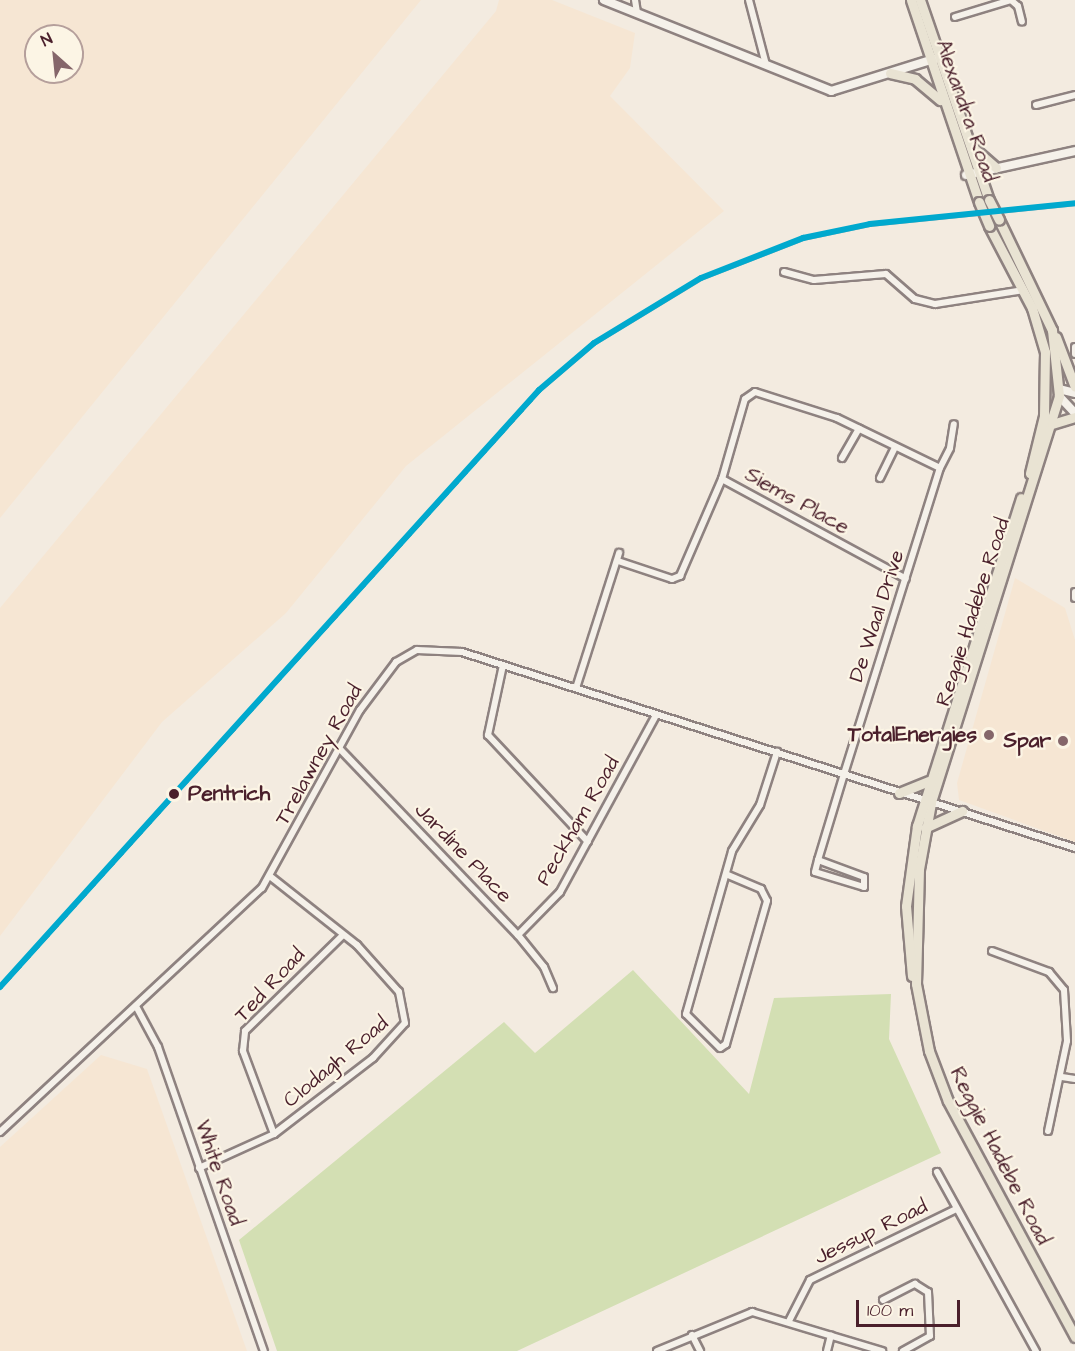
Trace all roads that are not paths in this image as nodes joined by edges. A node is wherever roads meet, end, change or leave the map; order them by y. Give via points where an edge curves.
1 (604, 0) edge
2 (635, 0) edge
3 (749, 0) edge
4 (911, 0) edge
5 (920, 0) edge
6 (637, 13) junction
7 (955, 17) dead end
8 (1022, 22) dead end
9 (934, 59) junction
10 (766, 65) junction
11 (890, 73) junction
12 (1075, 95) edge
13 (942, 102) junction
14 (1036, 105) dead end
15 (965, 140) junction
16 (1075, 151) edge
17 (996, 168) junction
18 (977, 172) junction
19 (966, 176) junction
20 (784, 272) dead end
21 (1035, 287) junction
22 (1024, 290) junction
23 (1052, 330) junction
24 (1075, 347) edge
25 (1075, 354) edge
26 (1047, 380) junction
27 (1075, 387) edge
28 (1058, 391) junction
29 (1075, 393) edge
30 (1046, 400) joint
31 (1075, 415) edge
32 (1044, 416) junction
33 (954, 424) dead end
34 (1048, 428) junction
35 (859, 429) junction
36 (1043, 440) junction
37 (895, 447) junction
38 (842, 458) dead end
39 (940, 468) junction
40 (880, 478) dead end
41 (722, 479) junction
42 (619, 553) dead end
43 (618, 561) junction
44 (906, 579) junction
45 (503, 665) junction
46 (576, 688) junction
47 (656, 714) junction
48 (339, 748) junction
49 (777, 752) junction
50 (844, 774) junction
51 (929, 781) junction
52 (899, 794) junction
53 (927, 802) junction
54 (962, 811) junction
55 (925, 828) junction
56 (588, 842) junction
57 (1075, 848) edge
58 (818, 861) junction
59 (728, 875) junction
60 (271, 877) junction
61 (343, 934) junction
62 (518, 935) junction
63 (992, 951) dead end
64 (916, 984) junction
65 (553, 988) dead end
66 (137, 1008) junction
67 (1062, 1077) junction
68 (1075, 1079) edge
69 (1048, 1131) dead end
70 (0, 1132) edge
71 (274, 1134) junction
72 (199, 1168) junction
73 (937, 1172) dead end
74 (956, 1209) junction
75 (883, 1300) dead end
76 (789, 1321) junction
77 (692, 1335) junction
78 (831, 1335) junction
79 (1075, 1337) edge
80 (264, 1351) edge
81 (657, 1351) edge
82 (700, 1351) edge
83 (827, 1351) edge
84 (882, 1351) edge
85 (903, 1351) edge
86 (1036, 1351) edge

1 - 6 street
2 - 6 street
3 - 10 street
4 - 9 main road, Alexandra Road
5 - 9 main road, Alexandra Road
6 - 10 street
7 - 8 street via 1011,0 1018,6
9 - 11 street
9 - 13 main road, Alexandra Road
9 - 15 main road, Alexandra Road
10 - 11 street via 831,91
11 - 13 main road via 920,81
12 - 14 street
13 - 19 main road, Alexandra Road
15 - 17 main road
15 - 18 main road, Alexandra Road
16 - 17 main road
17 - 18 main road
18 - 19 main road
18 - 21 main road, Alexandra Road, bridge
19 - 22 main road, Alexandra Road, bridge
20 - 22 street via 814,280 886,274 926,303
21 - 22 street
21 - 23 main road, Alexandra Road
22 - 26 main road, Alexandra Road via 1039,327
23 - 27 main road
23 - 28 main road, Alexandra Road
24 - 25 street
26 - 28 main road
26 - 30 main road, Alexandra Road
28 - 29 street
28 - 31 street
28 - 32 main road
28 - 34 main road, Reggie Hadebe Road
30 - 32 main road, Reggie Hadebe Road
31 - 34 main road
32 - 34 main road, Reggie Hadebe Road
33 - 39 street, De Waal Drive
34 - 36 main road, Reggie Hadebe Road
35 - 37 street
35 - 38 street
35 - 41 street, Siems Place via 764,393 750,393
36 - 51 main road, Reggie Hadebe Road
36 - 53 main road, Reggie Hadebe Road
37 - 39 street
37 - 40 street
39 - 44 street, De Waal Drive
41 - 43 street via 680,576 672,579
41 - 44 street, Siems Place
42 - 43 street
43 - 46 street
44 - 50 street, De Waal Drive
45 - 46 street, Trelawney Road
45 - 48 street, Trelawney Road via 443,647 404,656 372,692
45 - 56 street via 487,719 488,735
46 - 47 street, Trelawney Road
47 - 49 street, Trelawney Road
47 - 56 street, Peckham Road
48 - 60 street, Trelawney Road
48 - 62 street, Jardine Place
49 - 50 street, Trelawney Road
49 - 59 street via 760,805 738,837
50 - 52 street, Trelawney Road
50 - 58 street, De Waal Drive
51 - 52 main road
51 - 53 main road, Reggie Hadebe Road
52 - 53 street, Trelawney Road
53 - 54 street, Trelawney Road
53 - 55 main road, Reggie Hadebe Road
53 - 64 main road, Reggie Hadebe Road via 906,906 906,940
54 - 55 main road
54 - 57 street, Trelawney Road
55 - 64 main road, Reggie Hadebe Road
56 - 62 street, Peckham Road via 560,892
58 - 58 street via 864,877 864,887 816,875
59 - 59 street via 686,1014 720,1048 726,1044 767,901 761,889
60 - 61 street, Clodagh Road
60 - 66 street, Trelawney Road
61 - 71 street, Ted Road via 245,1031 243,1051
61 - 71 street, Clodagh Road via 399,992 405,1009 403,1030
62 - 65 street, Jardine Place via 544,967
63 - 67 street via 1049,972 1062,985 1068,1024
64 - 79 main road, Reggie Hadebe Road via 929,1051 948,1101
66 - 70 street, Trelawney Road
66 - 72 street, White Road via 158,1047
67 - 68 street
67 - 69 street
71 - 72 street, Clodagh Road
72 - 80 street, White Road
73 - 74 street
74 - 76 street, Jessup Road via 810,1280
74 - 86 street
75 - 85 street via 915,1284 928,1292 930,1336
76 - 77 street via 745,1312
76 - 78 street
77 - 81 street
77 - 82 street
78 - 83 street
78 - 84 street

